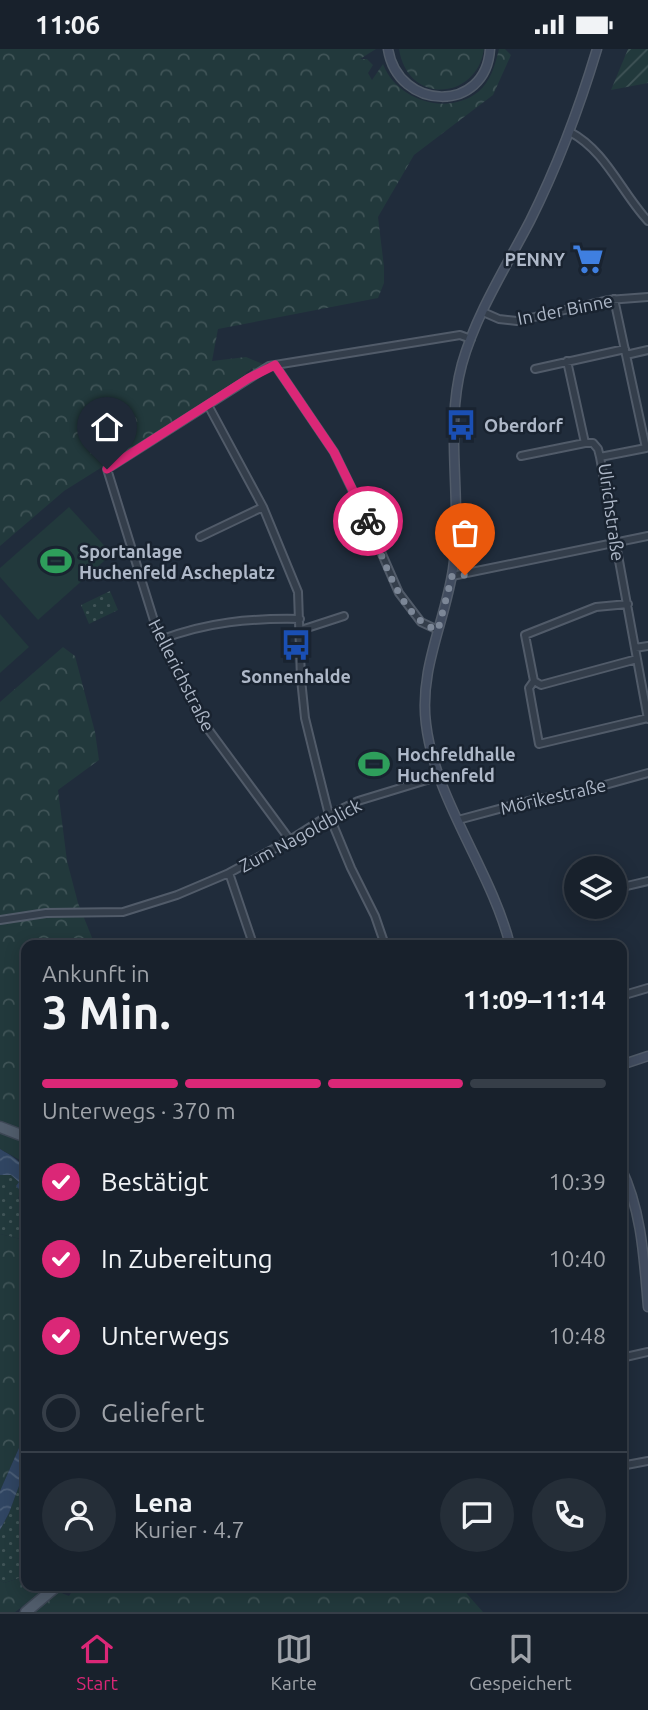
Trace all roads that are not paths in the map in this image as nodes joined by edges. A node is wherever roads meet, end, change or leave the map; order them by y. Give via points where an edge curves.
1 (388, 49) edge
2 (490, 49) edge
3 (597, 49) edge
4 (570, 132) junction
5 (648, 222) edge
6 (648, 297) edge
7 (614, 299) junction
8 (483, 312) junction
9 (471, 339) junction
10 (648, 350) edge
11 (625, 352) junction
12 (567, 361) junction
13 (275, 365) junction
14 (535, 369) dead end
15 (208, 405) junction
16 (585, 443) junction
17 (647, 451) edge
18 (521, 456) dead end
19 (600, 457) junction
20 (263, 507) junction
21 (648, 536) edge
22 (201, 537) dead end
23 (615, 544) junction
24 (452, 576) junction
25 (628, 604) junction
26 (344, 616) dead end
27 (300, 619) junction
28 (301, 630) junction
29 (438, 630) junction
30 (160, 641) junction
31 (648, 646) edge
32 (635, 649) junction
33 (637, 659) junction
34 (534, 681) junction
35 (648, 719) edge
36 (648, 773) edge
37 (440, 776) junction
38 (330, 814) junction
39 (457, 820) junction
40 (290, 840) junction
41 (229, 873) junction
42 (648, 881) edge
43 (627, 886) edge
44 (0, 920) edge
45 (253, 940) edge
46 (384, 940) edge
47 (508, 940) edge
48 (648, 988) edge
49 (627, 994) edge
50 (648, 1056) edge
51 (627, 1063) edge
52 (0, 1126) edge
53 (21, 1135) edge
54 (627, 1180) edge
55 (645, 1244) edge
56 (648, 1307) edge
57 (648, 1352) edge
58 (627, 1356) edge
59 (648, 1461) edge
60 (627, 1465) edge
61 (51, 1591) edge
62 (26, 1612) edge

1 - 2 main road via 405,83 442,97 476,83 485,74
3 - 4 main road
4 - 5 street via 598,152
4 - 8 main road
6 - 7 street, In der Binne
7 - 8 street, In der Binne via 517,321
7 - 11 street, Ulrichstraße
8 - 9 main road
9 - 13 street, Hellerichstraße via 460,335
9 - 24 main road via 455,400 457,543
10 - 11 street
11 - 12 street
11 - 17 street, Ulrichstraße
12 - 14 street
12 - 16 street
13 - 15 street, Hellerichstraße
13 - 29 street via 334,452 399,593 421,622
15 - 20 street
15 - 30 street, Hellerichstraße via 107,469
16 - 18 street
16 - 19 street via 593,443
17 - 19 street, Ulrichstraße
19 - 23 street, Ulrichstraße
20 - 22 street
20 - 27 street via 298,592
21 - 23 street
23 - 24 street
23 - 25 street, Ulrichstraße
24 - 29 main road
25 - 32 street, Ulrichstraße
25 - 34 street via 596,607 525,635
26 - 28 street
27 - 28 street
27 - 30 street via 219,623
28 - 38 street via 305,717
29 - 37 main road via 424,693 429,743
30 - 40 street, Hellerichstraße via 208,729
31 - 32 street
32 - 33 street, Ulrichstraße
33 - 34 street via 541,685
33 - 35 street, Ulrichstraße
34 - 35 street via 529,688 538,744
36 - 39 street, Mörikestraße
37 - 38 street, Zum Nagoldblick
37 - 39 main road
38 - 40 street, Zum Nagoldblick
38 - 46 street
39 - 47 main road via 493,894
40 - 41 street, Zum Nagoldblick
41 - 44 street via 123,912 46,913
41 - 45 street, Zum Nagoldblick
42 - 43 street
48 - 49 street
50 - 51 main road
52 - 53 main road
54 - 55 main road
55 - 56 main road
57 - 58 street
59 - 60 street
61 - 62 main road

